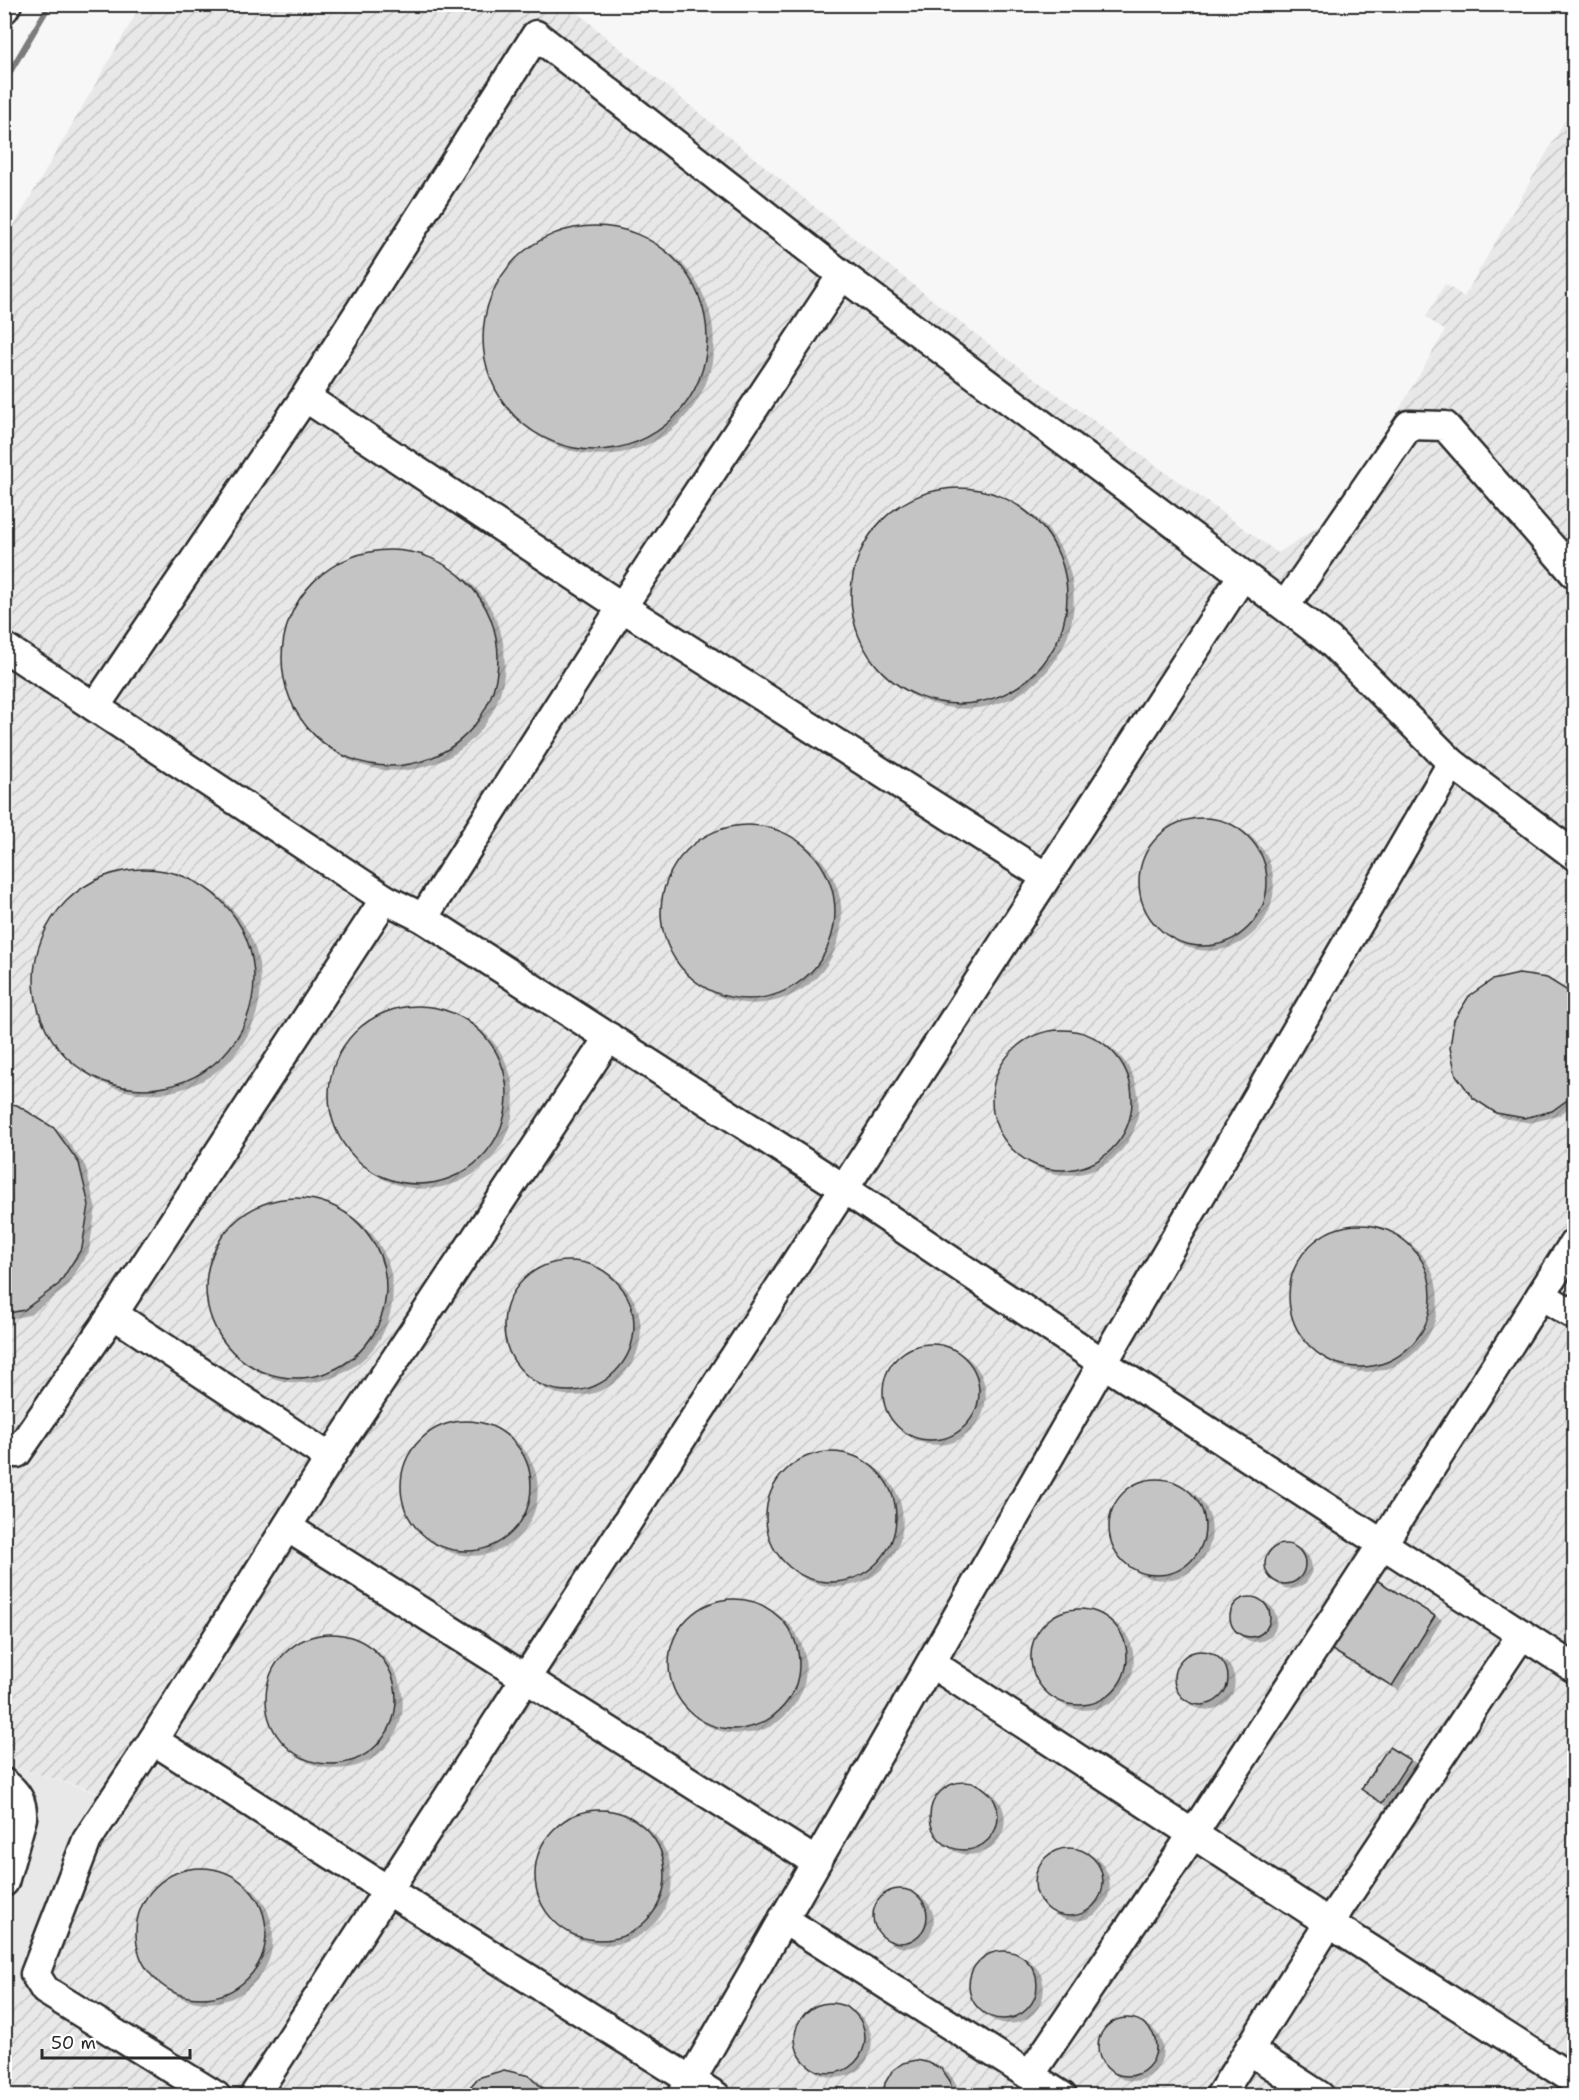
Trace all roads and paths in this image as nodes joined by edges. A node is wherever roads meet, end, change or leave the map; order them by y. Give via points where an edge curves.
1 (7, 4) edge
2 (4, 9) edge
3 (842, 275) junction
4 (305, 397) junction
5 (1575, 573) edge
6 (1243, 575) junction
7 (1285, 606) junction
8 (622, 607) junction
9 (4, 647) edge
10 (95, 707) junction
11 (1452, 764) junction
12 (1575, 855) edge
13 (1046, 877) junction
14 (385, 898) junction
15 (423, 918) junction
16 (609, 1037) junction
17 (843, 1188) junction
18 (1575, 1243) edge
19 (1541, 1295) junction
20 (113, 1314) junction
21 (1575, 1315) edge
22 (1103, 1362) junction
23 (8, 1456) edge
24 (330, 1458) junction
25 (287, 1527) junction
26 (1383, 1543) junction
27 (1522, 1634) junction
28 (931, 1663) junction
29 (1575, 1668) edge
30 (525, 1677) junction
31 (153, 1740) junction
32 (4, 1783) edge
33 (1193, 1834) junction
34 (816, 1862) junction
35 (4, 1882) edge
36 (389, 1891) junction
37 (783, 1919) junction
38 (1329, 1923) junction
39 (1249, 2050) junction
40 (1030, 2075) junction
41 (1575, 2080) edge
42 (687, 2087) edge
43 (216, 2096) edge
44 (254, 2096) edge
45 (716, 2096) edge
46 (1062, 2096) edge
47 (1220, 2096) edge
48 (1320, 2096) edge

1 - 2 lane
3 - 4 lane via 536,34
3 - 6 lane
3 - 8 lane
4 - 8 lane
4 - 10 lane
5 - 7 lane via 1445,426 1409,425
6 - 7 lane
6 - 13 lane
7 - 11 lane via 1329,640
8 - 13 lane
8 - 15 lane
9 - 10 lane
10 - 14 lane
11 - 12 lane
11 - 22 lane
13 - 17 lane
14 - 15 lane
14 - 20 lane
15 - 16 lane
16 - 17 lane
16 - 24 lane
17 - 22 lane
17 - 30 lane
18 - 19 lane
19 - 21 lane
19 - 26 lane
20 - 23 lane
20 - 24 lane
22 - 26 lane
22 - 28 lane
24 - 25 lane
25 - 30 lane
25 - 31 lane
26 - 27 lane
26 - 33 lane
27 - 29 lane
27 - 38 lane
28 - 33 lane
28 - 34 lane
30 - 34 lane
30 - 36 lane
31 - 36 lane
31 - 43 lane via 87,1840 35,1974 45,1990
32 - 35 lane via 17,1795 22,1818
33 - 38 lane
33 - 40 lane
34 - 37 lane
36 - 42 lane
36 - 44 lane
37 - 40 lane
37 - 42 lane
38 - 39 lane
38 - 41 lane
39 - 47 lane
39 - 48 lane
40 - 46 lane
42 - 45 lane

